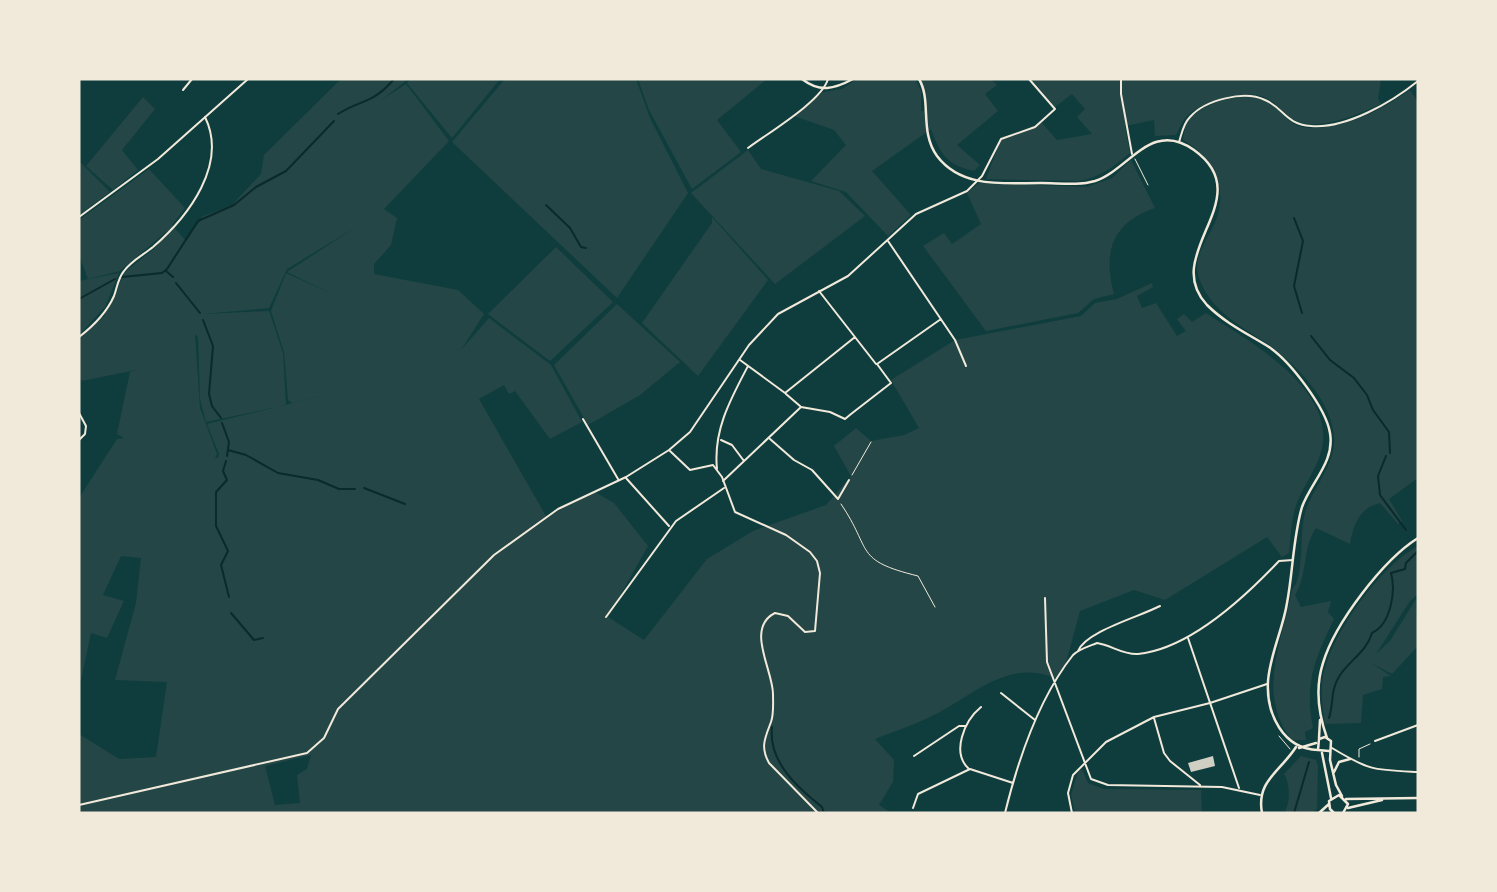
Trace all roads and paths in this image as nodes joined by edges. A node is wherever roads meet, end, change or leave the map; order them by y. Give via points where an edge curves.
1 (192, 79) edge
2 (248, 79) edge
3 (802, 79) edge
4 (828, 79) edge
5 (853, 79) edge
6 (919, 79) edge
7 (1030, 79) edge
8 (1121, 79) edge
9 (1418, 81) edge
10 (823, 89) junction
11 (183, 90) dead end
12 (205, 117) junction
13 (1179, 142) junction
14 (748, 148) dead end
15 (1132, 154) junction
16 (978, 181) junction
17 (1147, 185) dead end
18 (79, 217) edge
19 (887, 240) junction
20 (818, 291) junction
21 (941, 319) junction
22 (79, 337) edge
23 (855, 337) junction
24 (740, 360) junction
25 (748, 365) junction
26 (877, 365) junction
27 (966, 366) dead end
28 (785, 393) junction
29 (801, 407) junction
30 (79, 413) edge
31 (583, 419) dead end
32 (769, 438) junction
33 (79, 440) edge
34 (719, 440) junction
35 (871, 442) dead end
36 (669, 450) junction
37 (744, 462) junction
38 (717, 469) junction
39 (626, 477) junction
40 (619, 480) junction
41 (849, 480) joint
42 (723, 481) junction
43 (725, 487) junction
44 (838, 499) junction
45 (670, 528) junction
46 (1418, 538) edge
47 (1294, 560) junction
48 (1045, 598) dead end
49 (1160, 606) dead end
50 (935, 607) dead end
51 (606, 617) dead end
52 (1187, 636) junction
53 (1078, 652) junction
54 (1056, 681) junction
55 (1268, 683) junction
56 (1001, 693) dead end
57 (1210, 703) junction
58 (981, 707) dead end
59 (1154, 717) junction
60 (1320, 720) junction
61 (1036, 721) junction
62 (1418, 725) edge
63 (967, 726) junction
64 (1281, 731) junction
65 (1327, 738) junction
66 (1317, 741) junction
67 (1375, 741) joint
68 (1296, 749) junction
69 (1330, 750) junction
70 (1320, 751) junction
71 (914, 756) dead end
72 (1350, 759) junction
73 (1084, 762) junction
74 (1359, 766) junction
75 (970, 769) junction
76 (1418, 772) edge
77 (1333, 775) junction
78 (1014, 783) junction
79 (1202, 786) junction
80 (1239, 789) junction
81 (1259, 795) junction
82 (1344, 797) junction
83 (1331, 798) junction
84 (1418, 798) edge
85 (1385, 799) junction
86 (1329, 804) junction
87 (79, 805) edge
88 (913, 808) dead end
89 (1345, 812) edge
90 (818, 813) edge
91 (1006, 813) edge
92 (1072, 813) edge
93 (1262, 813) edge
94 (1319, 813) edge
95 (1333, 813) edge

1 - 11 street
2 - 12 street
3 - 10 main road
4 - 10 street
5 - 10 main road
6 - 16 main road via 926,130 935,154 954,172
7 - 16 street via 1055,109 1035,127 1001,139
8 - 15 street
9 - 13 street via 1390,102 1358,117 1315,126 1288,120 1268,100 1223,100 1191,115
10 - 14 street
12 - 18 street
12 - 22 street via 214,146 200,190 171,229 126,268 113,298
13 - 15 main road via 1160,141
13 - 47 main road via 1202,157 1217,184 1216,209 1192,261 1201,297 1218,316 1279,355 1318,405 1329,427 1329,454 1302,509
15 - 16 main road via 1106,176 1088,182
15 - 17 lane
16 - 19 street via 916,214
19 - 20 street via 848,276
19 - 21 street
20 - 23 street
20 - 24 street via 778,314
21 - 26 street
21 - 27 street
23 - 26 street
23 - 28 street
24 - 25 street
24 - 36 street via 690,432
25 - 28 street
25 - 34 street via 720,423
26 - 29 street via 891,383 845,419
28 - 29 street
29 - 32 street
30 - 33 street via 86,426
31 - 40 street
32 - 37 street
32 - 44 street via 811,470
34 - 37 street via 732,445
34 - 38 street
35 - 41 path
36 - 38 street via 690,470 709,464
36 - 39 street
37 - 42 street
38 - 42 street
39 - 40 street
39 - 45 street
40 - 87 street via 575,500 494,555 338,709 324,738 307,753
41 - 44 street
42 - 43 street
43 - 45 street
43 - 90 street via 735,512 786,535 817,561 817,628 806,632 788,616 771,614 761,631 761,647 773,677 773,717 765,733 764,753
44 - 50 path via 853,521 862,548 876,563 918,576
45 - 51 street
46 - 60 main road via 1383,568 1332,642 1320,681
47 - 52 street via 1279,561 1238,601
47 - 55 main road
48 - 54 street via 1047,662
49 - 53 street via 1081,642
52 - 53 street via 1138,654 1097,643
52 - 57 street
53 - 54 street
54 - 61 street
54 - 73 street
55 - 57 street
55 - 64 main road
56 - 61 street
57 - 59 street
57 - 80 street
58 - 63 street
59 - 73 street via 1106,742
59 - 79 street via 1164,753
60 - 65 main road
60 - 66 main road
61 - 78 street
62 - 67 street
63 - 71 street via 959,726
63 - 75 street via 959,753
64 - 68 main road
64 - 68 path via 1282,741
65 - 66 main road
65 - 69 main road
66 - 68 main road
66 - 70 main road
67 - 74 path via 1359,749
68 - 70 main road
68 - 81 main road
69 - 70 main road
69 - 72 street
69 - 77 main road
70 - 83 main road
72 - 74 street
72 - 77 main road via 1339,762
73 - 79 street via 1097,783
73 - 92 street via 1070,782
74 - 76 street
75 - 78 street
75 - 88 street via 918,794
77 - 82 main road
78 - 91 street
79 - 80 street
80 - 81 street
81 - 93 main road
82 - 83 main road
82 - 85 main road
82 - 89 main road
83 - 86 main road
84 - 85 main road
85 - 89 main road
86 - 94 main road
86 - 95 main road

